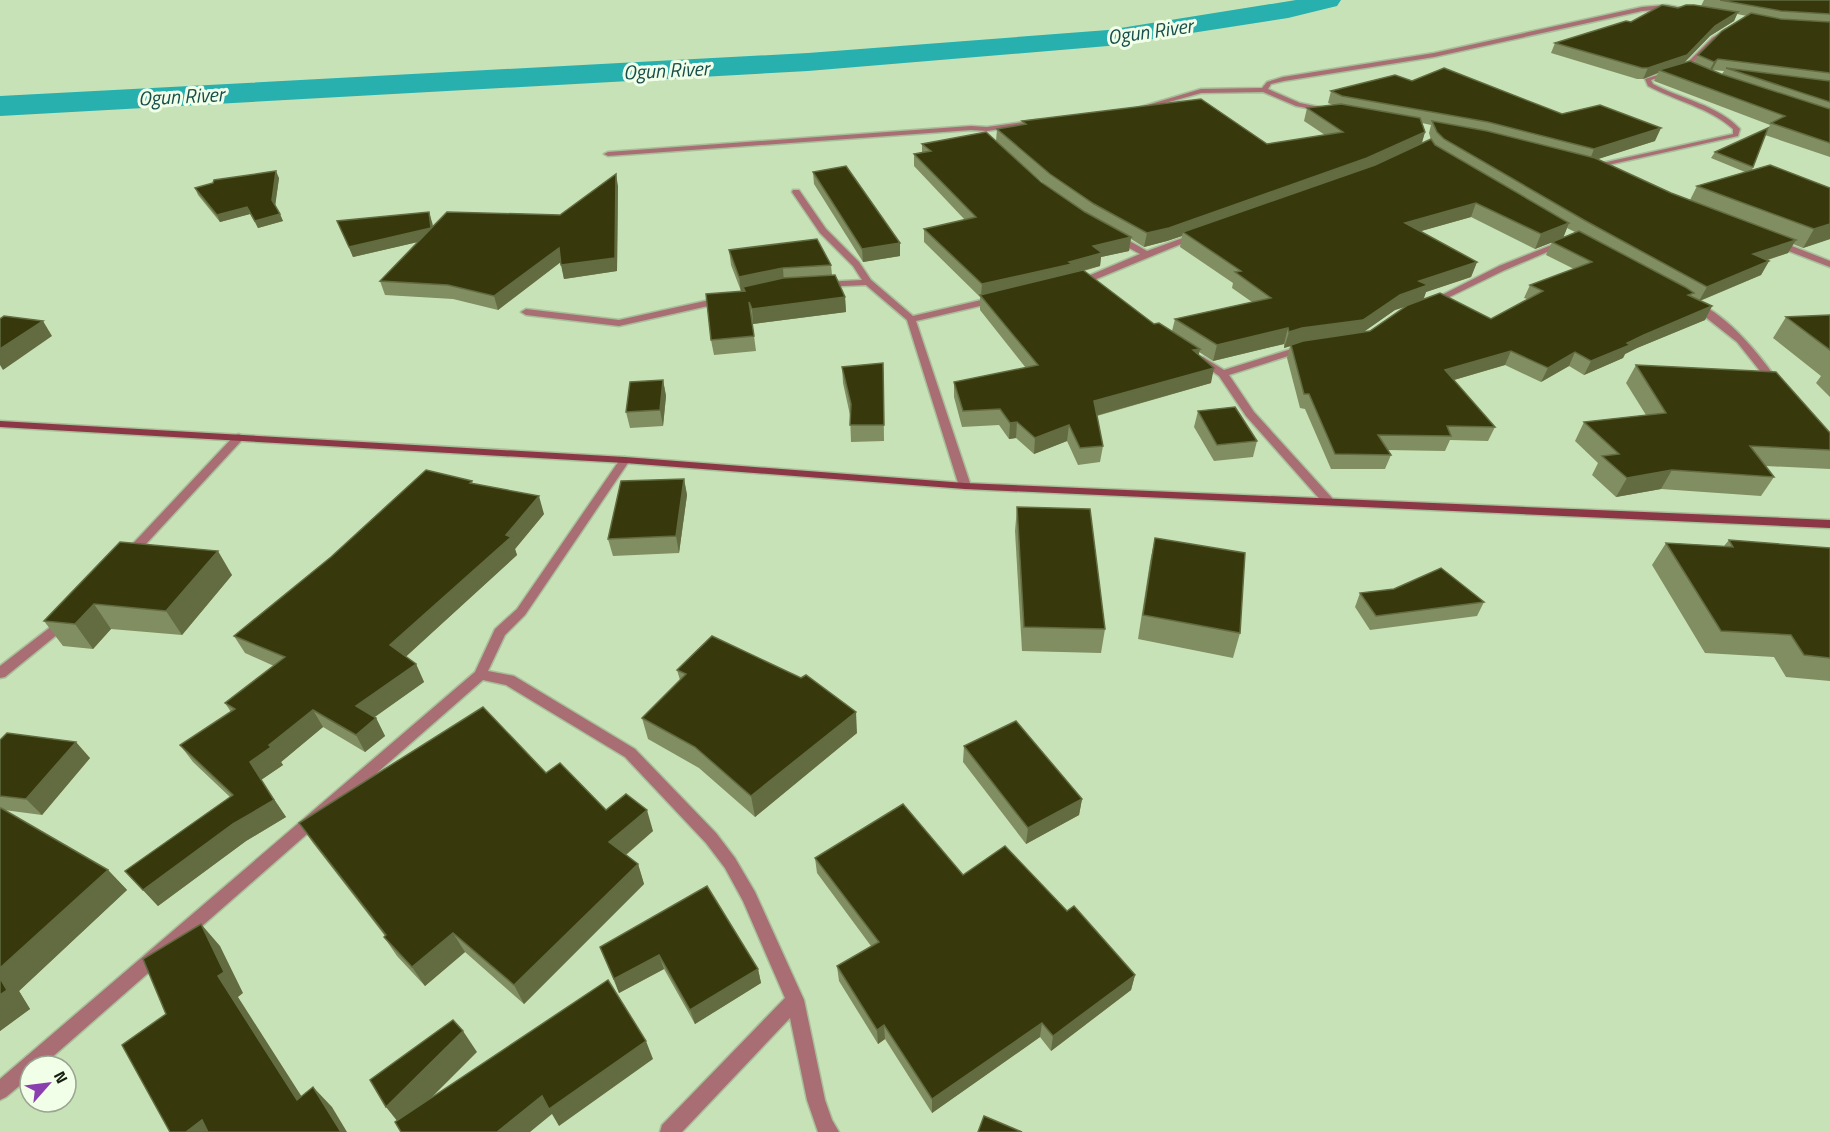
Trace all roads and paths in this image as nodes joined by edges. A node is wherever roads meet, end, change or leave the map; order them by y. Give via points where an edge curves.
1 (1704, 13) edge
2 (1734, 26) edge
3 (1264, 90) junction
4 (1129, 111) edge
5 (1332, 111) edge
6 (1048, 121) edge
7 (608, 154) dead end
8 (1582, 164) edge
9 (1593, 167) junction
10 (1604, 172) edge
11 (796, 192) dead end
12 (1107, 232) edge
13 (1206, 233) edge
14 (1574, 238) edge
15 (1767, 239) edge
16 (1146, 254) junction
17 (1827, 261) edge
18 (868, 282) junction
19 (1069, 283) edge
20 (808, 286) edge
21 (733, 298) edge
22 (1001, 298) edge
23 (1691, 302) edge
24 (1424, 306) edge
25 (526, 312) dead end
26 (911, 319) junction
27 (1319, 346) edge
28 (1188, 351) edge
29 (1223, 374) junction
30 (1780, 392) edge
31 (0, 424) edge
32 (239, 437) junction
33 (625, 459) junction
34 (965, 486) junction
35 (1328, 501) junction
36 (1830, 524) edge
37 (117, 568) edge
38 (76, 612) edge
39 (0, 673) edge
40 (480, 675) junction
41 (795, 1000) junction
42 (0, 1091) edge
43 (669, 1132) edge
44 (830, 1132) edge

1 - 3 street via 1666,7 1642,9 1434,55 1283,79 1269,83
2 - 9 street via 1714,39 1689,69 1648,79 1650,85 1724,118 1737,129 1736,135
3 - 4 street via 1201,91
3 - 5 street via 1299,105
6 - 7 street via 988,132 971,128
8 - 9 street
9 - 10 street
11 - 18 street via 823,231
12 - 16 street
13 - 16 street
14 - 24 street
15 - 17 street
16 - 19 street via 1095,282
18 - 20 street
18 - 26 street
21 - 25 street via 619,323
22 - 26 street
23 - 30 street via 1755,354
26 - 34 street
27 - 29 street
28 - 29 street
29 - 35 street via 1250,414
31 - 32 main road
32 - 33 main road
32 - 37 street
33 - 34 main road
33 - 40 street via 521,612 500,632
34 - 35 main road
35 - 36 main road
38 - 39 street
40 - 41 street via 509,680 630,753 730,863
40 - 42 street
41 - 43 street
41 - 44 street via 816,1100

